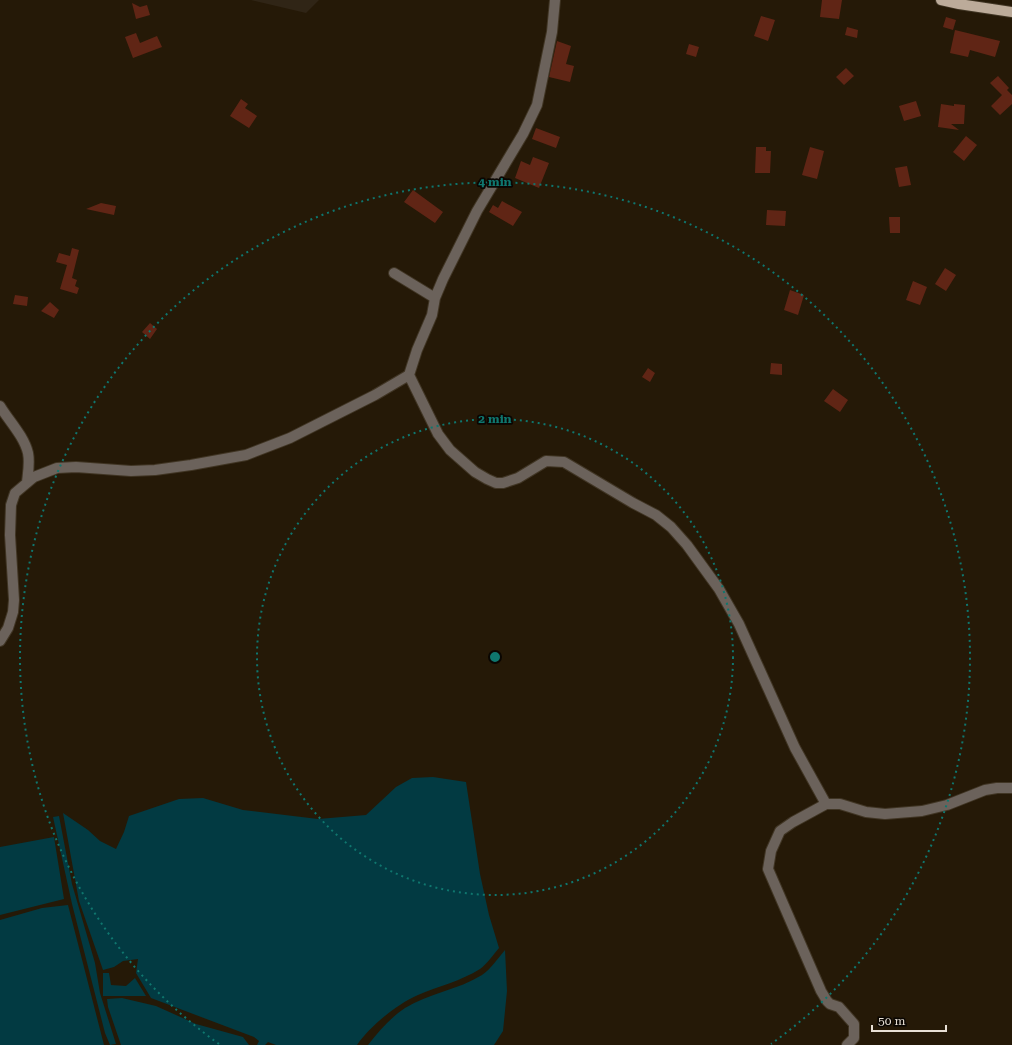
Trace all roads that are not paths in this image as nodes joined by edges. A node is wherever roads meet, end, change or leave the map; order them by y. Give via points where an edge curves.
1 (555, 0) edge
2 (941, 0) edge
3 (1012, 12) edge
4 (394, 273) dead end
5 (435, 298) junction
6 (409, 375) junction
7 (0, 406) edge
8 (27, 482) junction
9 (0, 641) edge
10 (1012, 788) edge
11 (826, 804) junction
12 (847, 1045) edge

1 - 5 street via 552,32 537,104 523,134 477,211
2 - 3 main road
4 - 5 street
5 - 6 street via 432,316
6 - 8 street via 290,438 246,455 155,470 57,468
6 - 11 street via 438,434 450,450 487,479 503,483 518,478 546,461 564,462 667,523 719,589 739,624 795,748
7 - 8 street via 25,446 29,468
8 - 9 street via 15,494 11,505 10,541 14,600 8,628
10 - 11 street via 985,790 948,805 922,811 885,814 866,812 840,804
11 - 12 street via 780,832 771,851 768,869 821,992 830,1004 839,1007 854,1024 854,1038

